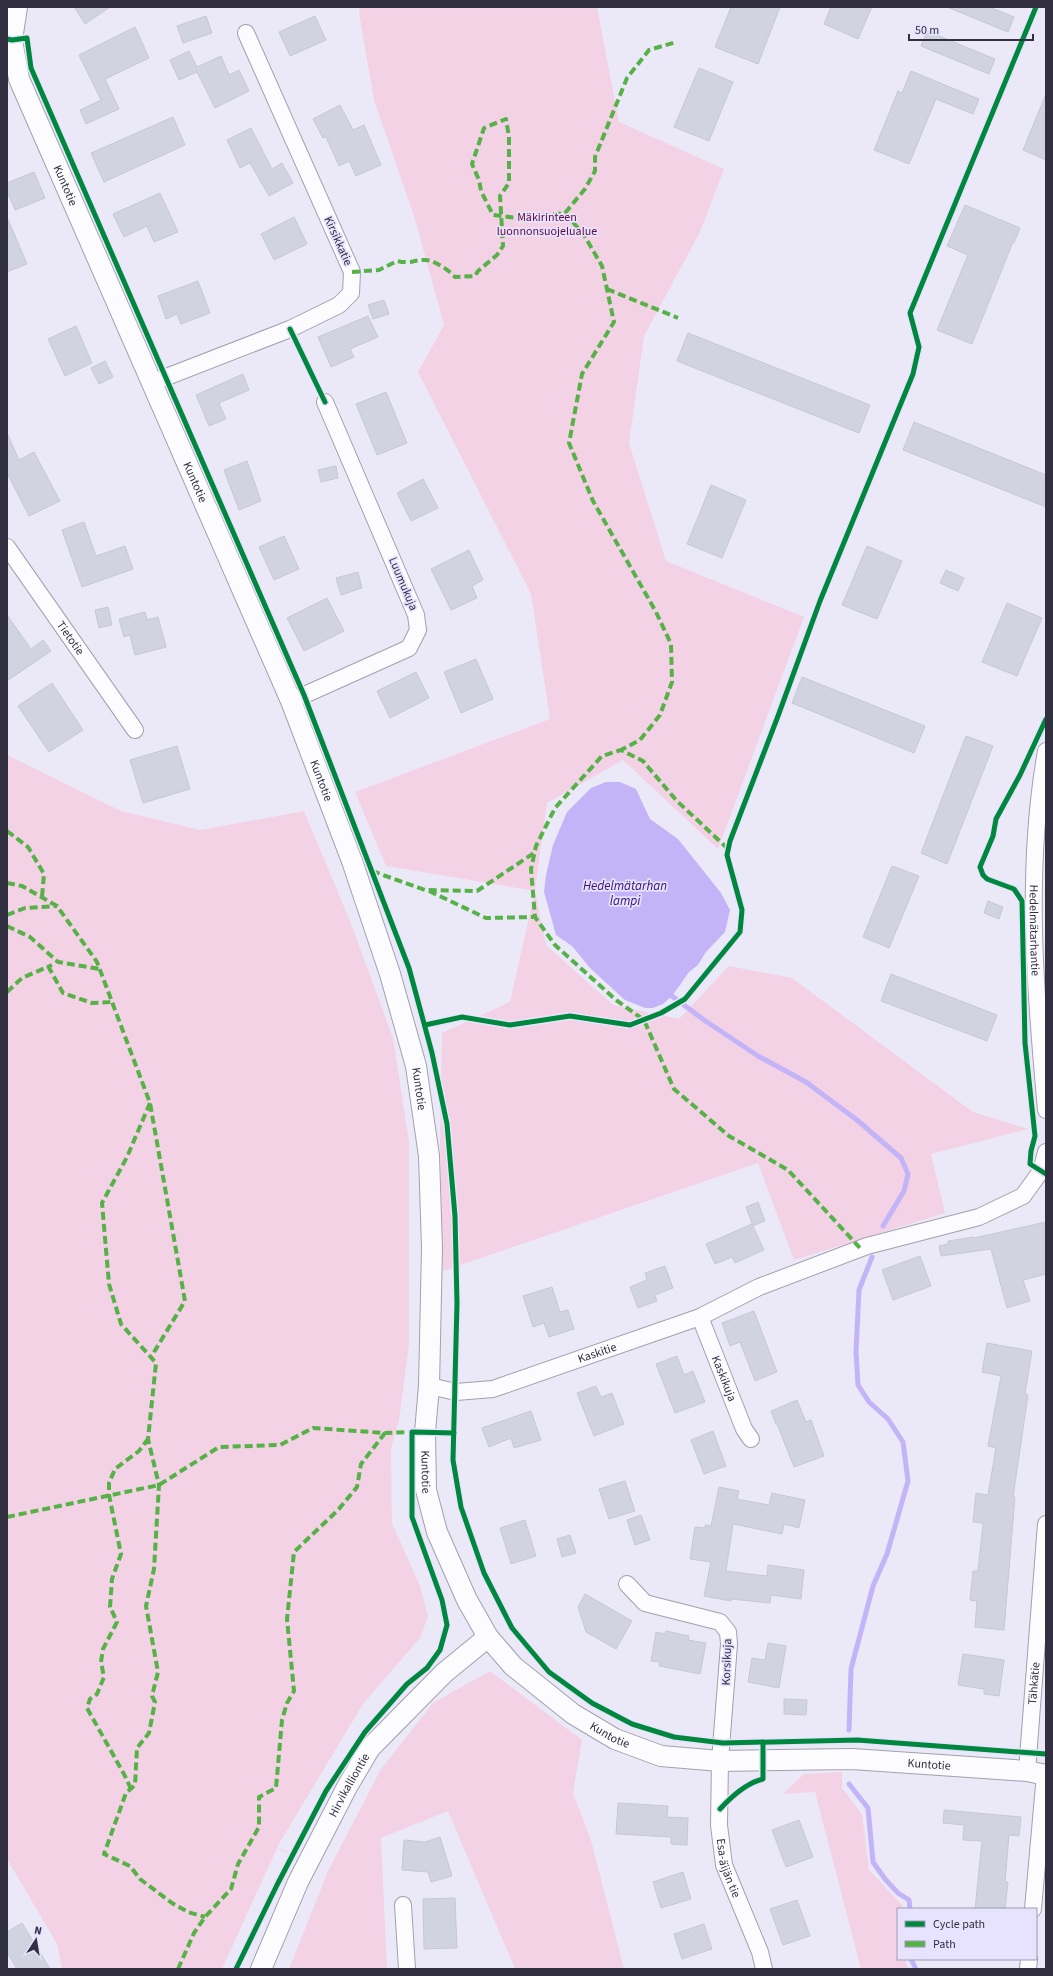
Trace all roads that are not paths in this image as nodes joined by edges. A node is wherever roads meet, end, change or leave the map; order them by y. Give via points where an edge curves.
1 (17, 7) edge
2 (246, 33) dead end
3 (151, 383) junction
4 (325, 402) dead end
5 (7, 547) edge
6 (291, 701) junction
7 (135, 730) dead end
8 (1046, 751) edge
9 (1046, 1110) edge
10 (1046, 1152) edge
11 (700, 1317) junction
12 (429, 1386) junction
13 (751, 1439) dead end
14 (1046, 1524) edge
15 (627, 1584) dead end
16 (1042, 1620) edge
17 (488, 1637) junction
18 (720, 1761) junction
19 (1039, 1774) edge
20 (403, 1905) dead end
21 (1033, 1908) edge
22 (260, 1969) edge
23 (407, 1969) edge
24 (764, 1969) edge

1 - 3 street, Kuntotie via 12,40 19,79
2 - 3 street, Kirsikkatie via 352,272 351,293 339,305 290,329
3 - 6 street, Kuntotie
4 - 6 street, Luumukuja via 416,615 418,630 408,648
5 - 7 street, Tietotie
6 - 12 street, Kuntotie via 352,861 390,974 416,1066 429,1156 431,1202
8 - 9 street, Hedelmätarhantie via 1039,803 1033,899 1036,1005
10 - 11 street, Kaskitie via 1041,1171 1023,1196 980,1217 867,1246 759,1287
11 - 12 street, Kaskitie via 493,1389 456,1392
11 - 13 street, Kaskikuja via 744,1429
12 - 17 street, Kuntotie via 425,1432 426,1490 437,1532 467,1600
14 - 16 street, Tähkätie
15 - 18 street, Korsikuja via 645,1603 720,1622 728,1632
16 - 19 street, Tähkätie
17 - 18 street, Kuntotie via 513,1666 573,1714 615,1740 661,1756
17 - 22 street, Hirvikalliontie via 444,1673 370,1748 298,1882
18 - 19 street, Kuntotie via 852,1759
18 - 24 street, Esa-äijän tie via 719,1825 724,1865 760,1952
19 - 21 street, Tähkätie
20 - 23 street

